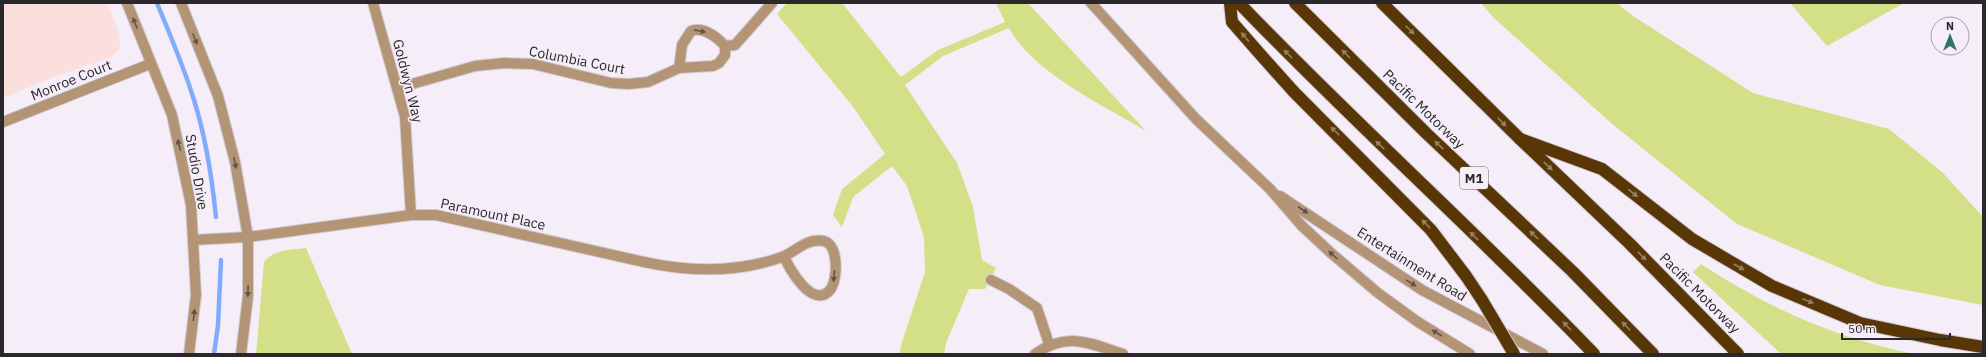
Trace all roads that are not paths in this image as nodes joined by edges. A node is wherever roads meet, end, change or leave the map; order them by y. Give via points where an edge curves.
1 (127, 3) edge
2 (181, 3) edge
3 (373, 3) edge
4 (772, 3) edge
5 (1091, 3) edge
6 (1230, 3) edge
7 (1239, 3) edge
8 (1295, 3) edge
9 (1382, 3) edge
10 (726, 46) junction
11 (150, 64) junction
12 (679, 68) junction
13 (398, 88) junction
14 (3, 122) edge
15 (1520, 140) junction
16 (1270, 189) junction
17 (411, 215) junction
18 (248, 237) junction
19 (193, 240) junction
20 (784, 256) junction
21 (991, 280) dead end
22 (1049, 344) junction
23 (1983, 347) edge
24 (189, 354) edge
25 (241, 354) edge
26 (1035, 354) edge
27 (1123, 354) edge
28 (1470, 354) edge
29 (1514, 354) edge
30 (1543, 354) edge
31 (1594, 354) edge
32 (1653, 354) edge
33 (1738, 354) edge

11 -> 1 street, Studio Drive
2 -> 18 street via 218,96 235,162
3 - 13 street, Goldwyn Way
4 - 10 street via 735,45
5 - 16 street, Entertainment Road via 1196,119
29 -> 6 highway, bridge via 1466,276 1431,230 1294,92 1255,49 1232,22
31 -> 7 highway via 1544,302 1286,53
32 -> 8 highway, Pacific Motorway / M1 via 1573,272 1426,134
9 -> 15 highway, Pacific Motorway
10 - 12 street, Columbia Court via 723,59 713,66
12 -> 10 street via 682,45 691,31 700,30 720,39
11 - 14 street, Monroe Court
19 -> 11 street, Studio Drive via 191,205 172,115
12 - 13 street, Columbia Court via 648,82 629,84 611,83 533,64 504,63 475,66
13 - 17 street, Goldwyn Way via 405,117
15 -> 23 highway via 1602,169 1692,239 1772,286 1860,323
15 -> 33 highway, Pacific Motorway via 1630,244
28 -> 16 street, Entertainment Road via 1418,322 1352,272 1302,226
16 -> 30 street, Entertainment Road via 1422,290
17 - 18 street, Paramount Place
17 - 20 street, Paramount Place via 436,215 673,268 727,269
18 - 19 street, Paramount Place
18 -> 25 street via 248,296
24 -> 19 street, Studio Drive via 196,295
20 -> 20 street, Paramount Place via 794,249 816,241 832,246 836,258 830,289 818,295 809,292 801,285
21 - 22 street via 1037,308
22 - 26 street
22 - 27 street via 1066,340 1084,341

